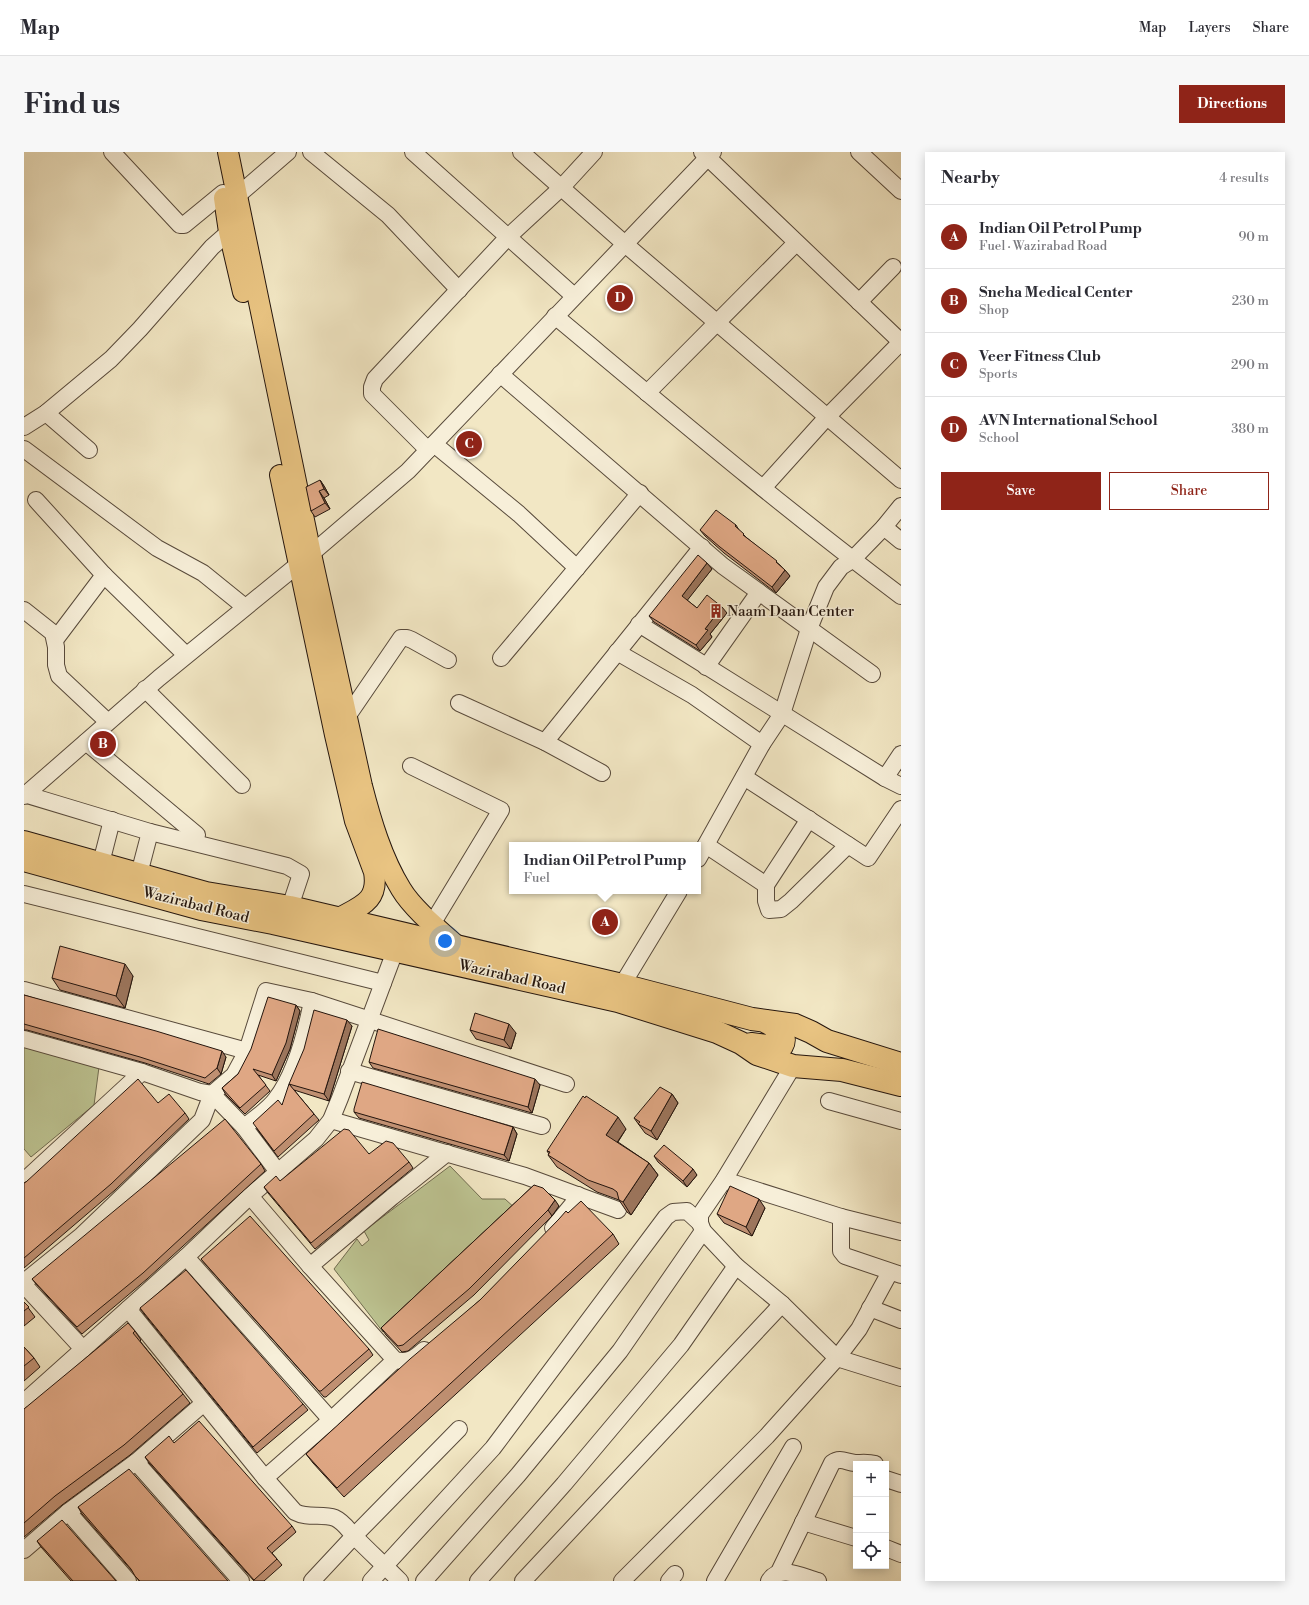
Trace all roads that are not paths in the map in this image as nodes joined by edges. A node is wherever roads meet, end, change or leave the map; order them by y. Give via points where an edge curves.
1 (112, 152) edge
2 (215, 152) edge
3 (228, 152) edge
4 (288, 152) edge
5 (311, 152) edge
6 (414, 152) edge
7 (521, 152) edge
8 (594, 152) edge
9 (859, 152) edge
10 (708, 154) edge
11 (561, 188) junction
12 (901, 191) edge
13 (231, 200) junction
14 (236, 230) junction
15 (508, 237) junction
16 (796, 243) junction
17 (625, 244) junction
18 (893, 267) dead end
19 (458, 290) junction
20 (574, 296) junction
21 (859, 302) junction
22 (555, 316) junction
23 (717, 323) junction
24 (901, 342) edge
25 (500, 374) junction
26 (647, 393) junction
27 (46, 413) junction
28 (827, 417) junction
29 (24, 427) edge
30 (431, 447) junction
31 (24, 449) edge
32 (89, 450) dead end
33 (901, 480) edge
34 (763, 488) junction
35 (640, 493) junction
36 (36, 500) dead end
37 (901, 506) edge
38 (884, 527) junction
39 (901, 542) edge
40 (702, 547) junction
41 (305, 559) junction
42 (852, 560) junction
43 (577, 568) junction
44 (104, 575) junction
45 (759, 592) junction
46 (901, 596) edge
47 (245, 607) junction
48 (24, 610) edge
49 (639, 624) junction
50 (809, 629) junction
51 (55, 640) junction
52 (617, 652) junction
53 (186, 655) junction
54 (501, 658) dead end
55 (448, 660) dead end
56 (706, 667) junction
57 (872, 674) dead end
58 (146, 689) junction
59 (459, 703) dead end
60 (782, 714) junction
61 (347, 717) junction
62 (108, 722) junction
63 (86, 742) junction
64 (545, 742) junction
65 (762, 744) junction
66 (901, 754) edge
67 (411, 766) dead end
68 (602, 773) dead end
69 (744, 777) junction
70 (885, 778) junction
71 (242, 785) dead end
72 (901, 786) edge
73 (24, 795) edge
74 (901, 808) edge
75 (809, 819) junction
76 (112, 820) junction
77 (897, 825) edge
78 (150, 832) junction
79 (197, 834) dead end
80 (24, 842) edge
81 (848, 844) junction
82 (706, 845) junction
83 (701, 854) edge
84 (24, 860) edge
85 (101, 863) junction
86 (138, 874) junction
87 (766, 885) junction
88 (24, 894) edge
89 (677, 894) edge
90 (290, 907) junction
91 (339, 918) junction
92 (432, 924) junction
93 (457, 946) junction
94 (395, 951) junction
95 (383, 983) junction
96 (622, 985) junction
97 (24, 990) edge
98 (312, 1001) junction
99 (369, 1019) junction
100 (765, 1021) junction
101 (24, 1039) edge
102 (741, 1043) junction
103 (247, 1052) junction
104 (901, 1064) edge
105 (794, 1066) junction
106 (349, 1071) junction
107 (142, 1072) junction
108 (566, 1084) dead end
109 (901, 1085) edge
110 (212, 1094) junction
111 (829, 1102) dead end
112 (330, 1120) junction
113 (901, 1121) edge
114 (542, 1126) dead end
115 (244, 1127) junction
116 (447, 1153) junction
117 (278, 1172) junction
118 (26, 1174) edge
119 (724, 1180) junction
120 (578, 1195) junction
121 (250, 1196) junction
122 (618, 1210) edge
123 (841, 1217) junction
124 (701, 1227) junction
125 (901, 1232) edge
126 (542, 1239) edge
127 (186, 1257) junction
128 (310, 1266) junction
129 (736, 1266) junction
130 (896, 1274) edge
131 (24, 1282) edge
132 (24, 1285) edge
133 (782, 1304) junction
134 (870, 1308) junction
135 (128, 1309) junction
136 (901, 1320) edge
137 (435, 1341) edge
138 (83, 1349) junction
139 (837, 1358) junction
140 (395, 1360) junction
141 (901, 1378) edge
142 (24, 1402) edge
143 (204, 1403) junction
144 (331, 1420) junction
145 (459, 1429) dead end
146 (793, 1447) dead end
147 (136, 1462) junction
148 (853, 1462) edge
149 (889, 1469) edge
150 (901, 1473) edge
151 (265, 1478) junction
152 (889, 1480) edge
153 (901, 1484) edge
154 (68, 1512) junction
155 (803, 1522) junction
156 (354, 1536) junction
157 (853, 1537) edge
158 (889, 1549) edge
159 (24, 1550) edge
160 (901, 1554) edge
161 (385, 1566) junction
162 (774, 1576) edge
163 (128, 1581) edge
164 (241, 1581) edge
165 (312, 1581) edge
166 (371, 1581) edge
167 (400, 1581) edge
168 (424, 1581) edge
169 (478, 1581) edge
170 (523, 1581) edge
171 (622, 1581) edge
172 (715, 1581) edge
173 (818, 1581) edge

1 - 13 street via 180,225
2 - 13 main road
3 - 13 main road
4 - 13 street
5 - 19 street via 388,215
6 - 15 street
7 - 11 street
8 - 11 street
9 - 12 street
10 - 16 street
10 - 17 street
11 - 15 street
11 - 17 street
13 - 14 main road
14 - 27 street via 212,247 123,348
14 - 41 main road
15 - 19 street
15 - 20 street
16 - 21 street
16 - 23 street
17 - 20 street
17 - 23 street
18 - 21 street
19 - 30 street via 375,380 372,387 372,394 377,400
20 - 22 street
21 - 24 street
22 - 25 street
22 - 26 street
23 - 26 street
23 - 28 street
24 - 28 street
25 - 30 street
25 - 35 street
26 - 34 street
27 - 29 street
27 - 32 street
28 - 33 street
28 - 34 street
30 - 41 street via 408,471
30 - 43 street via 519,514
31 - 47 street via 157,548 203,573
34 - 42 street
35 - 40 street
35 - 43 street
36 - 44 street
37 - 38 street
38 - 39 street
38 - 42 street
40 - 45 street
40 - 49 street
41 - 47 street
41 - 61 main road
41 - 91 main road via 335,735 355,821 375,880 372,896 365,904
42 - 46 street
42 - 50 street via 841,567 826,587
43 - 54 street
44 - 51 street
44 - 53 street
45 - 50 street
45 - 56 street
47 - 53 street
48 - 51 street via 53,633
49 - 52 street
49 - 56 street
50 - 57 street
50 - 60 street
51 - 62 street via 59,676
52 - 64 street
52 - 65 street via 692,695
53 - 58 street
55 - 61 street via 412,640 401,638
56 - 60 street
58 - 62 street
58 - 71 street
59 - 64 street
60 - 65 street
60 - 70 street
61 - 92 main road via 370,815 389,866 401,890
62 - 63 street
63 - 73 street
63 - 79 street
64 - 68 street
65 - 69 street
66 - 70 street
67 - 92 street via 501,810
69 - 75 street
69 - 82 street
70 - 72 street
73 - 76 street
74 - 77 street
75 - 81 street
75 - 87 street
76 - 78 street
76 - 85 street
77 - 81 street via 868,858
78 - 86 street
78 - 90 street via 287,866 301,874
80 - 85 highway, Wazirabad Road
81 - 87 street via 781,909 769,910
82 - 83 street
82 - 87 street
84 - 94 highway, Wazirabad Road via 201,909
85 - 86 highway, Wazirabad Road
86 - 90 highway, Wazirabad Road via 206,893
88 - 95 street
89 - 96 street
90 - 91 highway, Wazirabad Road
91 - 93 highway, Wazirabad Road
92 - 93 main road
93 - 96 highway, Wazirabad Road
94 - 95 street
94 - 102 highway, Wazirabad Road via 618,1001 718,1032
95 - 99 street
96 - 100 highway, Wazirabad Road
97 - 103 street
98 - 99 street
98 - 103 street via 266,990
98 - 115 street via 290,1076 276,1100
99 - 106 street
99 - 108 street
100 - 102 highway via 778,1029 783,1038 782,1046
100 - 104 highway, Wazirabad Road via 795,1025 826,1041
101 - 107 street
102 - 105 highway, Wazirabad Road via 757,1054
103 - 110 street via 234,1075
105 - 109 highway, Wazirabad Road via 842,1070
105 - 119 street
106 - 112 street
106 - 114 street
107 - 110 street
107 - 118 street
110 - 115 street
110 - 131 street via 202,1120 81,1236
111 - 113 street
112 - 116 street
112 - 117 street via 316,1139
115 - 117 street
116 - 120 street
116 - 128 street
117 - 121 street
119 - 123 street
119 - 124 street via 700,1215
120 - 122 street
120 - 126 street via 559,1222
121 - 127 street
121 - 128 street
123 - 125 street
123 - 130 street via 841,1251 845,1256
124 - 129 street
124 - 161 street via 687,1210 673,1212 666,1217 493,1448
124 - 168 street via 620,1351 518,1475
127 - 135 street
127 - 144 street
128 - 140 street
129 - 133 street
129 - 169 street via 681,1345
130 - 134 street
132 - 138 street
133 - 139 street
133 - 170 street
134 - 136 street
134 - 139 street via 859,1329
135 - 138 street
135 - 143 street
137 - 140 street via 412,1360
138 - 142 street
139 - 141 street
139 - 171 street via 767,1436
140 - 144 street
143 - 147 street
143 - 151 street
144 - 151 street
145 - 156 street
146 - 172 street
147 - 154 street
147 - 164 street
148 - 155 street via 841,1460 832,1463
149 - 150 street
151 - 156 street via 301,1516 328,1516 336,1519
152 - 153 street
154 - 159 street
154 - 163 street
155 - 157 street
155 - 162 street
156 - 161 street
156 - 165 street
158 - 160 street
161 - 166 street
161 - 167 street
162 - 173 street via 788,1573

